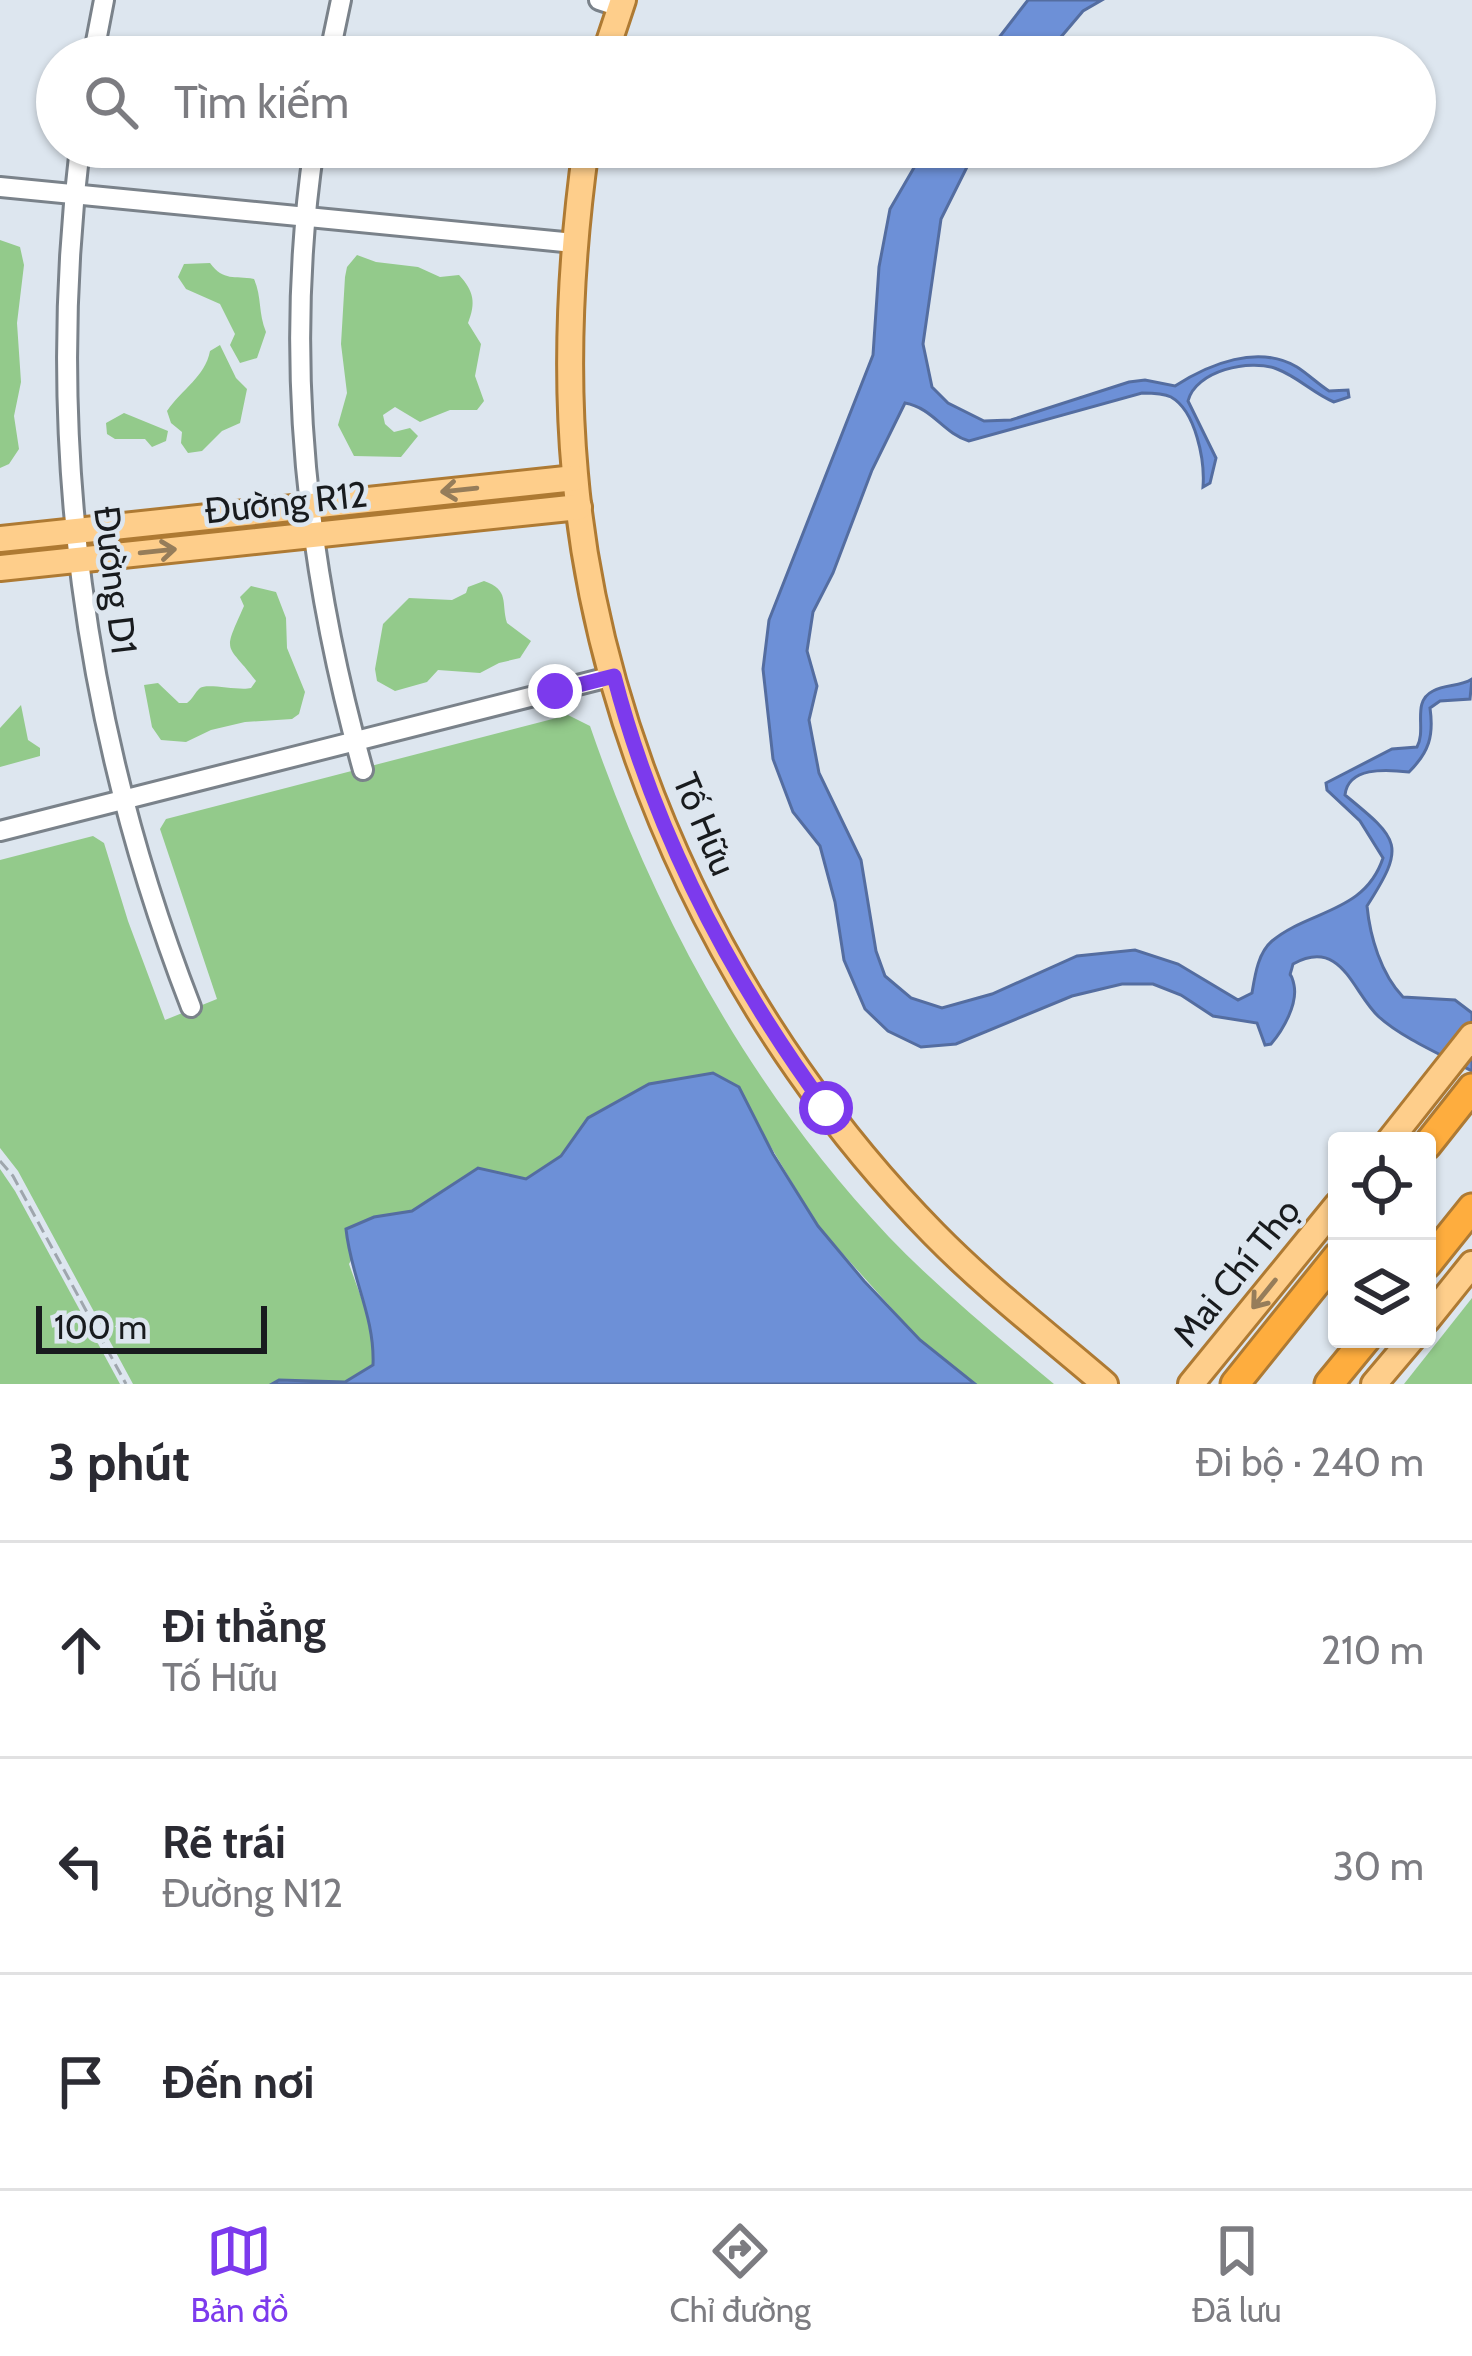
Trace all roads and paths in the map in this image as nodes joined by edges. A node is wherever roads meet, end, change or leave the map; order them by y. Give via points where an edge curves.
1 (104, 0) edge
2 (341, 0) edge
3 (614, 2) edge
4 (97, 36) edge
5 (333, 36) edge
6 (608, 36) edge
7 (77, 168) edge
8 (311, 168) edge
9 (583, 168) edge
10 (0, 187) edge
11 (74, 194) junction
12 (304, 216) junction
13 (574, 243) junction
14 (575, 478) junction
15 (309, 506) junction
16 (579, 507) junction
17 (75, 530) junction
18 (312, 535) junction
19 (0, 539) edge
20 (78, 560) junction
21 (0, 568) edge
22 (614, 676) junction
23 (355, 742) junction
24 (363, 770) dead end
25 (122, 800) junction
26 (0, 831) edge
27 (190, 1007) dead end
28 (1472, 1036) edge
29 (1467, 1095) edge
30 (1396, 1132) edge
31 (1436, 1134) edge
32 (0, 1161) edge
33 (1472, 1208) edge
34 (1328, 1215) edge
35 (1436, 1253) edge
36 (1472, 1264) edge
37 (1328, 1268) edge
38 (1436, 1310) edge
39 (1359, 1348) edge
40 (1404, 1348) edge
41 (126, 1384) edge
42 (1106, 1384) edge
43 (1191, 1384) edge
44 (1235, 1384) edge
45 (1329, 1384) edge
46 (1374, 1384) edge

1 - 4 street
2 - 5 street
3 - 6 main road
7 - 11 street, Đường D1
8 - 12 street
9 - 13 main road, Tố Hữu
10 - 11 street
11 - 12 street
11 - 17 street, Đường D1 via 66,360
12 - 13 street
12 - 15 street via 299,348
13 - 14 main road, Tố Hữu
14 -> 15 main road, Đường R12
14 - 16 main road, Tố Hữu
15 - 17 main road, Đường R12
15 - 18 street
16 - 18 main road, Đường R12
16 - 22 main road, Tố Hữu
17 - 19 main road, Đường R12
17 - 20 street, Đường D1
20 -> 18 main road, Đường R12
18 - 23 street
20 - 21 main road, Đường R12
20 - 25 street, Đường D1
22 - 23 street
22 - 42 main road, Tố Hữu via 692,889 794,1064 933,1232
23 - 24 street
23 - 25 street
25 - 26 street
25 - 27 street, Đường D1
28 - 30 main road
29 - 31 highway
32 - 41 path
33 - 35 highway
34 -> 43 main road, Mai Chí Thọ
36 - 38 main road
37 - 44 highway, Mai Chí Thọ
39 - 45 highway
40 - 46 main road

